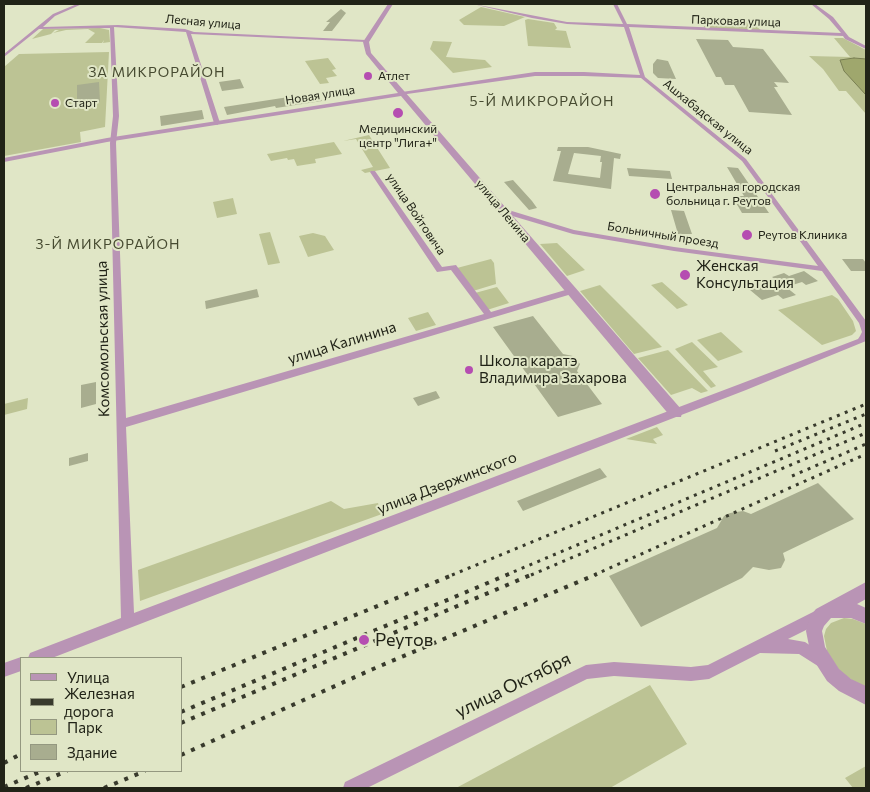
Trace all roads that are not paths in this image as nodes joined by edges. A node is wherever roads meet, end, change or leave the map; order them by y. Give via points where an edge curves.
1 (80, 4) edge
2 (390, 4) edge
3 (475, 4) edge
4 (615, 4) edge
5 (813, 4) edge
6 (626, 27) junction
7 (38, 28) junction
8 (660, 28) junction
9 (112, 30) junction
10 (188, 32) junction
11 (643, 33) dead end
12 (845, 35) junction
13 (366, 41) junction
14 (866, 48) edge
15 (4, 56) edge
16 (642, 77) junction
17 (402, 94) junction
18 (217, 123) junction
19 (114, 139) junction
20 (4, 160) edge
21 (373, 172) dead end
22 (502, 210) junction
23 (824, 269) junction
24 (572, 291) junction
25 (489, 315) junction
26 (863, 317) edge
27 (866, 332) edge
28 (676, 413) junction
29 (121, 424) junction
30 (866, 590) edge
31 (825, 612) junction
32 (866, 616) edge
33 (128, 622) junction
34 (759, 647) junction
35 (38, 657) edge
36 (823, 662) junction
37 (20, 664) edge
38 (4, 670) edge
39 (866, 696) edge
40 (351, 788) edge

1 - 7 street via 54,14
2 - 13 street
3 - 6 street, Парковая улица via 546,20
4 - 6 street, Ашхабадская улица
5 - 12 street
6 - 8 street, Парковая улица
6 - 16 street, Ашхабадская улица via 632,37
7 - 9 street, Лесная улица
7 - 15 street
8 - 11 street
8 - 12 street, Парковая улица
9 - 10 street, Лесная улица
9 - 19 street, Комсомольская улица
10 - 13 street, Лесная улица
10 - 18 street
12 - 14 street
13 - 17 street, улица Ленина via 368,53
16 - 17 street, Новая улица via 535,74
16 - 23 street, Ашхабадская улица via 742,157
17 - 18 street, Новая улица
17 - 22 street, улица Ленина
18 - 19 street, Новая улица
19 - 20 street, Новая улица
19 - 29 street, Комсомольская улица
21 - 25 street, улица Войтовича via 440,270 453,266
22 - 23 street, Больничный проезд via 580,234
22 - 24 street, улица Ленина
23 - 26 street, Ашхабадская улица
24 - 25 street, улица Калинина
24 - 28 street, улица Ленина
25 - 29 street, улица Калинина
26 - 27 street, улица Дзержинского
27 - 28 street, улица Дзержинского via 861,341
28 - 33 street, улица Дзержинского
29 - 33 street, Комсомольская улица
30 - 31 street, улица Октября
31 - 32 street via 839,608
31 - 34 street, улица Октября
31 - 36 street via 816,622 814,631
33 - 35 street, улица Дзержинского
34 - 36 street, улица Октября via 800,647
34 - 40 street, улица Октября via 709,672 691,674 614,669 586,672
36 - 39 street via 845,686
37 - 38 street

